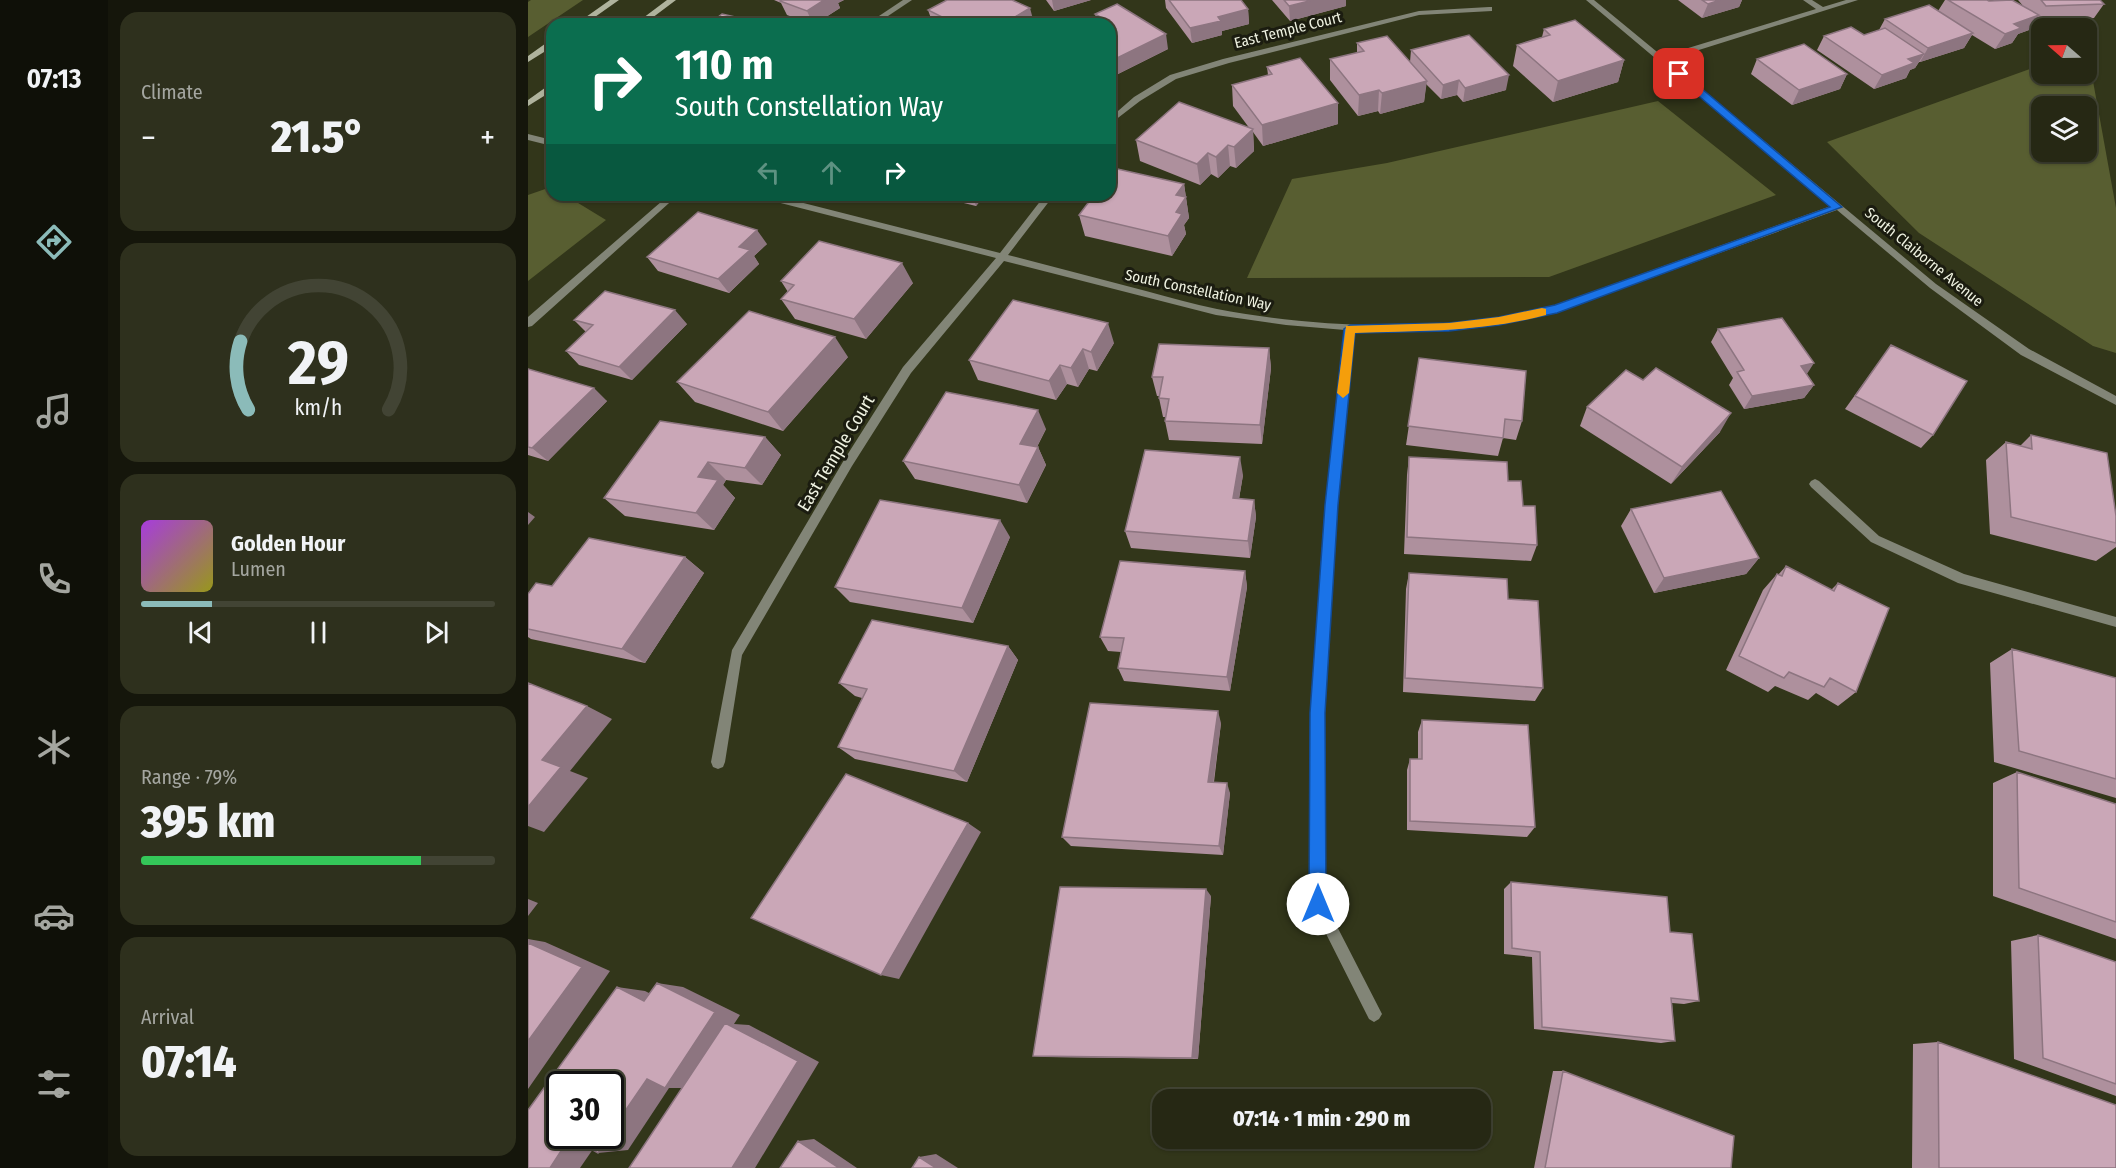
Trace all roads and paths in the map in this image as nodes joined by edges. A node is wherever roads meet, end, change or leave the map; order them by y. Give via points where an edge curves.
1 (615, 0) edge
2 (672, 0) edge
3 (908, 0) edge
4 (1590, 0) edge
5 (1807, 0) edge
6 (1854, 0) edge
7 (1489, 9) dead end
8 (1822, 10) junction
9 (589, 18) edge
10 (647, 18) edge
11 (880, 18) edge
12 (546, 47) edge
13 (1661, 59) junction
14 (528, 60) edge
15 (546, 91) edge
16 (528, 104) edge
17 (1116, 117) edge
18 (528, 137) edge
19 (546, 142) edge
20 (668, 201) edge
21 (785, 201) edge
22 (1045, 201) edge
23 (1837, 207) junction
24 (1002, 257) junction
25 (528, 323) edge
26 (1350, 329) junction
27 (2116, 401) edge
28 (1815, 484) dead end
29 (2116, 622) edge
30 (718, 762) dead end
31 (1374, 1014) dead end

1 - 9 main road
2 - 10 main road
3 - 11 street
4 - 13 street, South Claiborne Avenue
5 - 8 street
6 - 8 street
7 - 17 street, East Temple Court via 1419,13 1226,61 1173,77
8 - 13 street
12 - 14 main road
13 - 23 street, South Claiborne Avenue
15 - 16 main road
18 - 19 street
20 - 25 street
21 - 24 street, South Constellation Way
22 - 24 street, East Temple Court
23 - 26 street, South Constellation Way via 1557,309 1449,327
23 - 27 street, South Claiborne Avenue via 1975,318 2025,352
24 - 26 street, South Constellation Way via 1216,312
24 - 30 street, East Temple Court via 907,370 736,654
26 - 31 street via 1331,505 1317,713 1318,904
28 - 29 street via 1875,539 1962,579

